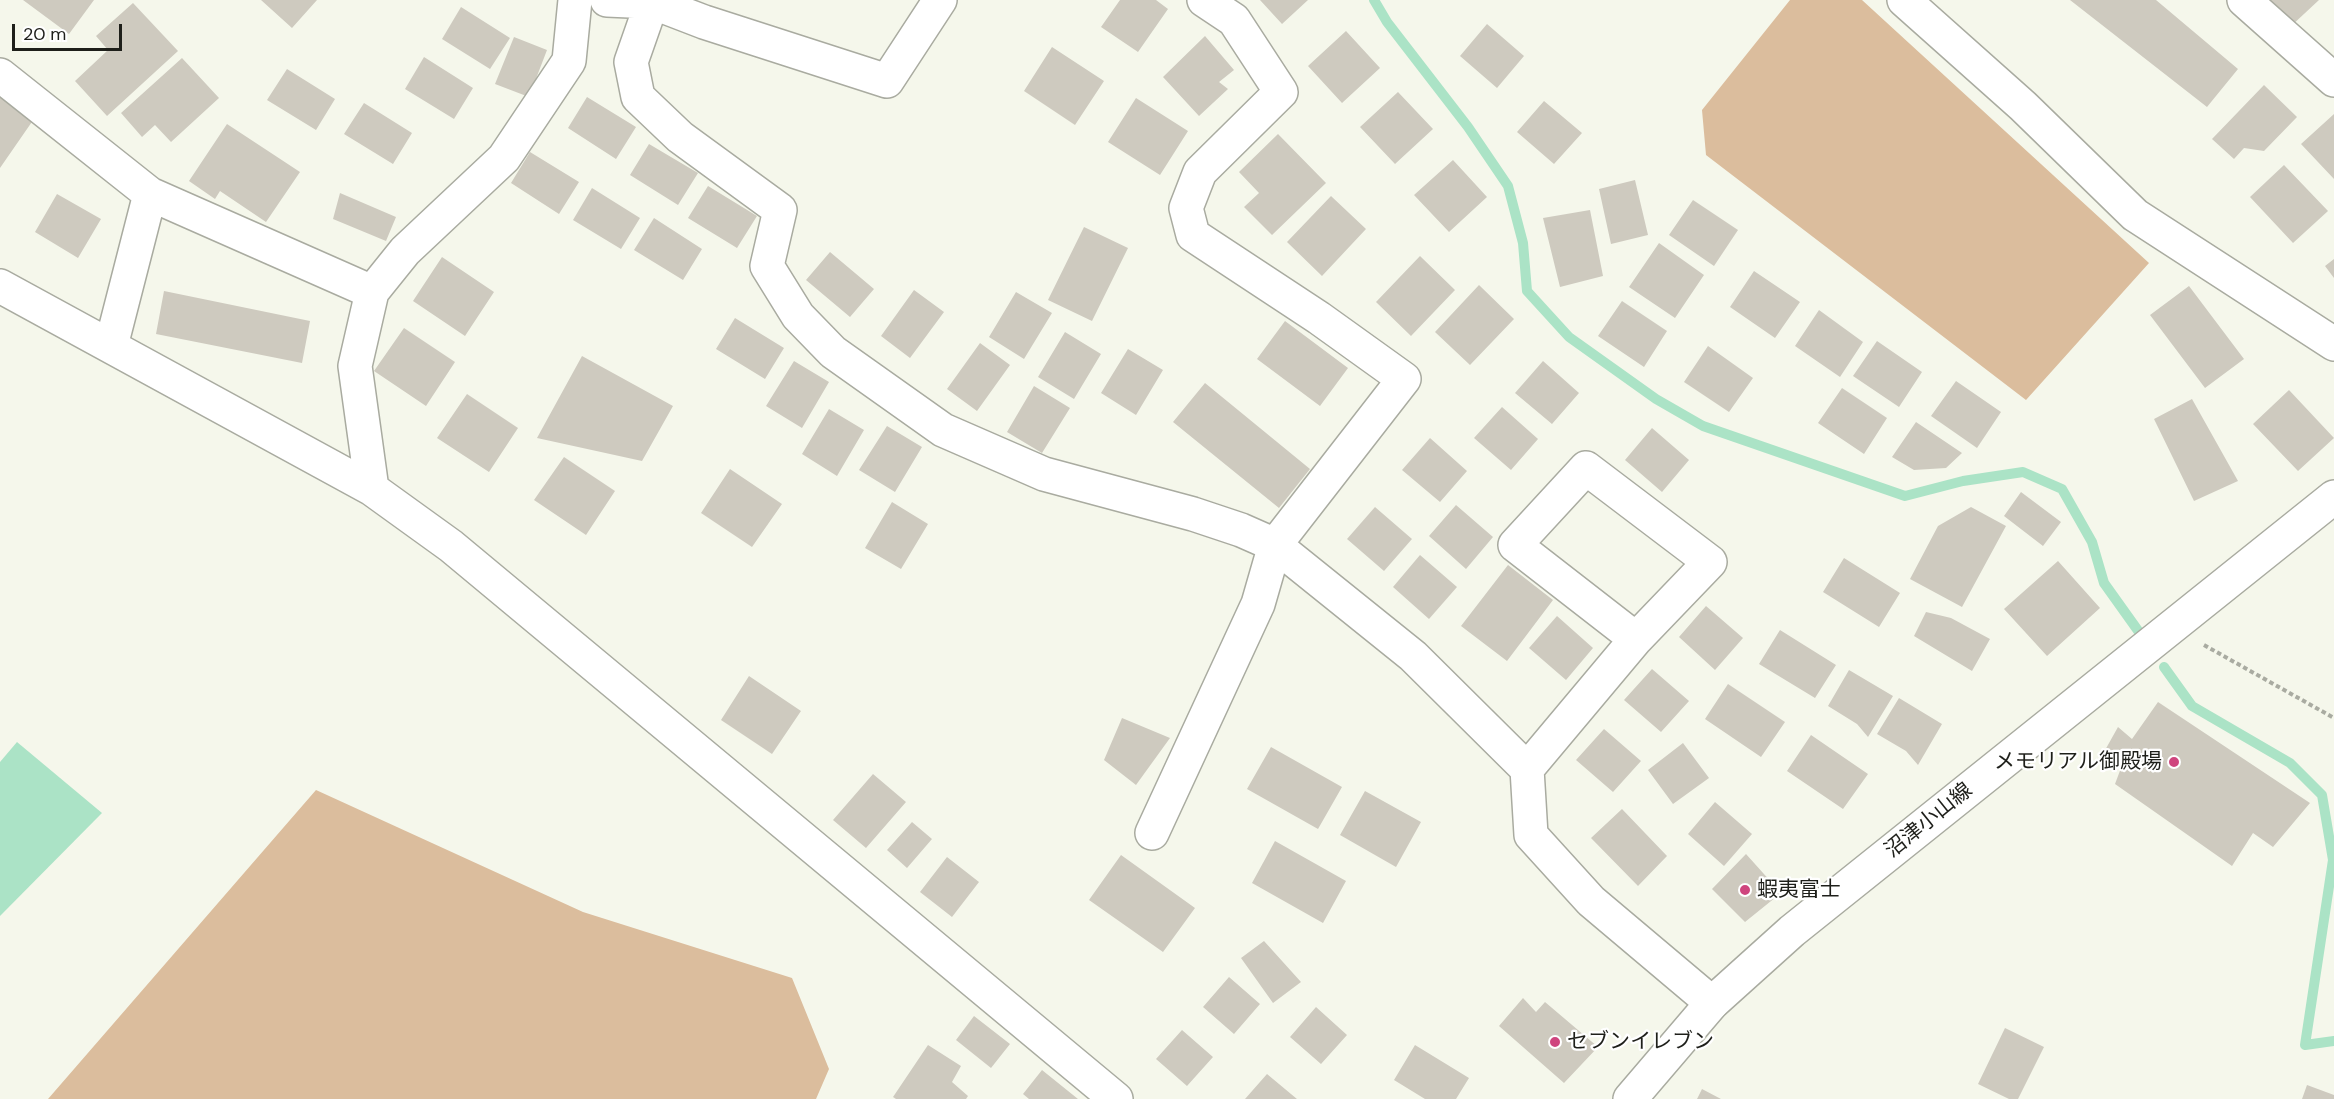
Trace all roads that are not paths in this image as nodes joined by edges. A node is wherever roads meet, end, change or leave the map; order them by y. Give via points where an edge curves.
1 (575, 0) edge
2 (607, 0) edge
3 (940, 0) edge
4 (1204, 0) edge
5 (1904, 0) edge
6 (2244, 0) edge
7 (652, 2) junction
8 (0, 75) edge
9 (2334, 80) edge
10 (150, 194) junction
11 (0, 286) edge
12 (372, 292) junction
13 (2334, 344) edge
14 (111, 346) junction
15 (372, 489) junction
16 (2334, 497) edge
17 (1275, 545) junction
18 (1636, 639) junction
19 (1527, 768) junction
20 (1152, 833) dead end
21 (1712, 1003) junction
22 (1116, 1099) edge
23 (1629, 1099) edge

1 - 12 street via 569,61 504,158 405,251
2 - 7 street
3 - 7 street via 887,81
4 - 17 street via 1234,20 1281,92 1200,172 1186,208 1193,235 1404,379
5 - 13 street via 2023,106 2135,215
6 - 9 street
7 - 17 street via 631,62 638,97 680,137 780,210 767,266 798,316 833,352 944,430 1044,474 1193,514
8 - 10 street
10 - 12 street
10 - 14 street
11 - 14 street
12 - 15 street via 355,366
14 - 15 street
15 - 22 street via 451,546
16 - 21 street, 沼津小山線 via 1801,923
17 - 19 street via 1413,656
17 - 20 street via 1258,603
18 - 18 street via 1710,562 1586,468 1515,545
18 - 19 street
19 - 21 street via 1531,835 1592,901
21 - 23 street, 沼津小山線

